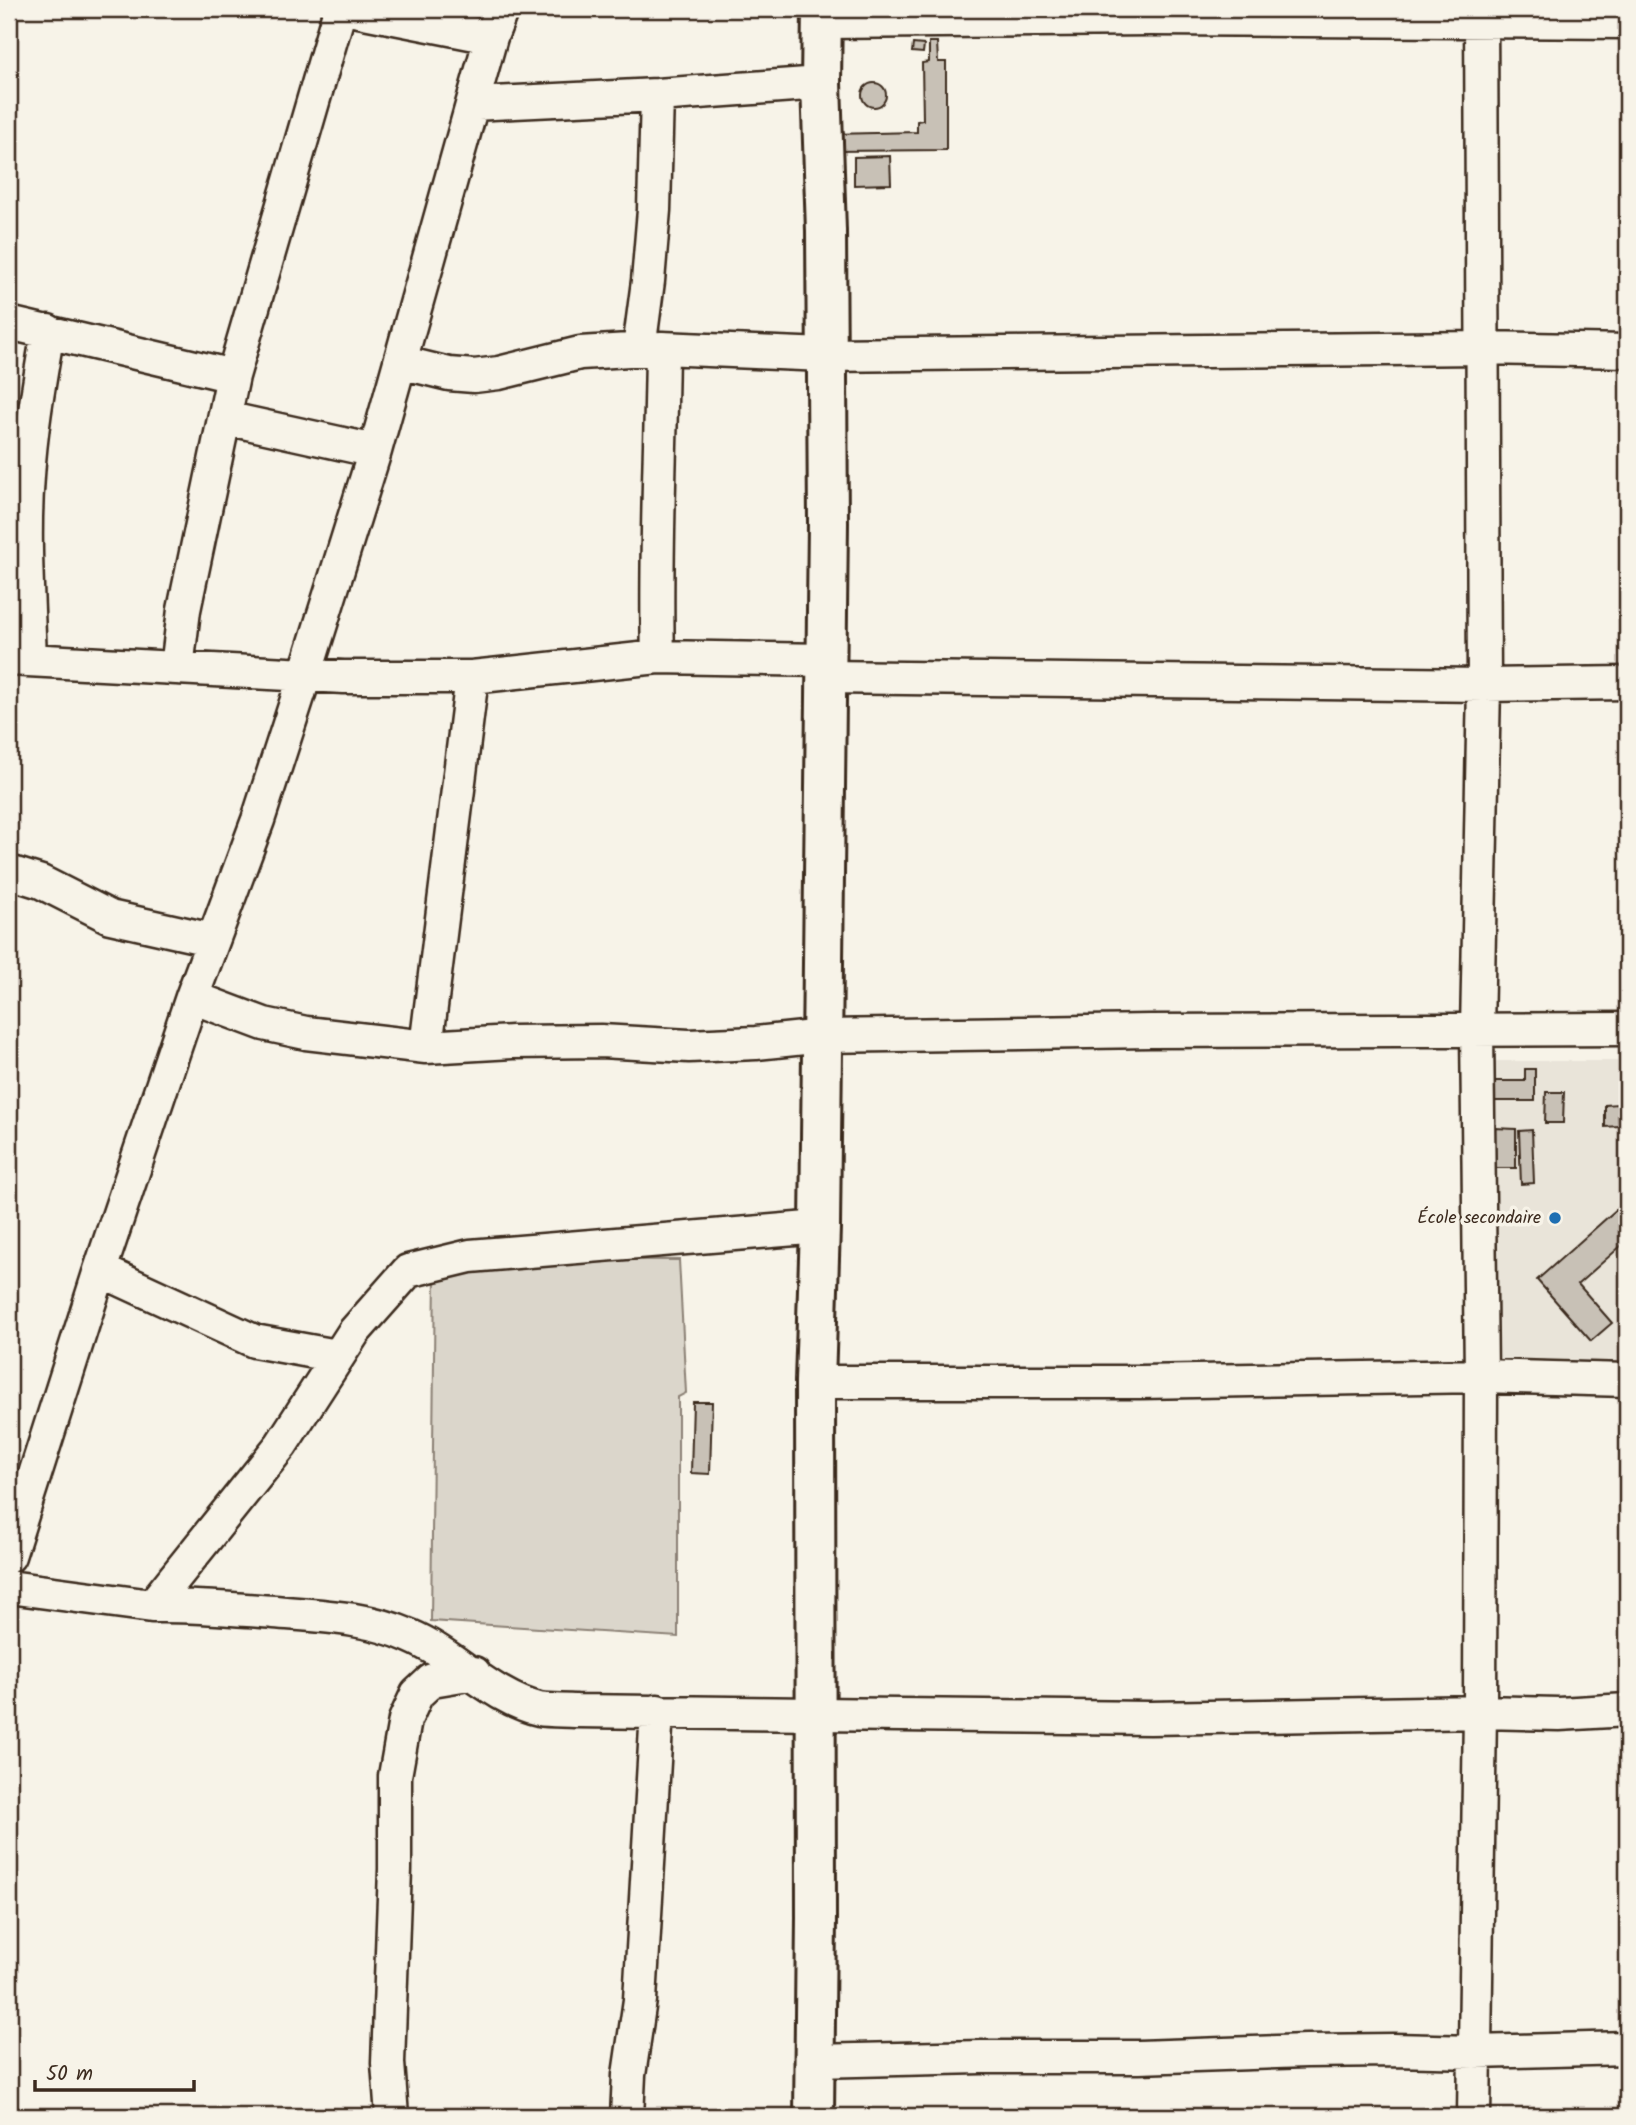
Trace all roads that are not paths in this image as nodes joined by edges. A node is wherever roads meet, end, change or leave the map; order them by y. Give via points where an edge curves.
1 (340, 9) edge
2 (349, 9) edge
3 (822, 15) edge
4 (1481, 15) edge
5 (1627, 22) edge
6 (497, 23) edge
7 (821, 83) junction
8 (657, 95) junction
9 (473, 104) junction
10 (9, 323) edge
11 (48, 331) junction
12 (651, 348) junction
13 (1483, 348) junction
14 (1627, 351) edge
15 (825, 355) junction
16 (400, 362) junction
17 (233, 376) junction
18 (225, 418) junction
19 (375, 452) junction
20 (658, 657) junction
21 (19, 659) edge
22 (177, 668) junction
23 (825, 669) junction
24 (305, 675) junction
25 (472, 677) junction
26 (1627, 683) edge
27 (1484, 685) junction
28 (9, 872) edge
29 (213, 940) junction
30 (192, 997) junction
31 (1627, 1029) edge
32 (1477, 1030) junction
33 (823, 1036) junction
34 (426, 1047) junction
35 (820, 1227) junction
36 (100, 1270) junction
37 (337, 1356) junction
38 (1481, 1377) junction
39 (1627, 1380) edge
40 (814, 1382) junction
41 (17, 1502) edge
42 (9, 1556) edge
43 (9, 1587) edge
44 (152, 1606) junction
45 (474, 1673) junction
46 (1627, 1710) edge
47 (657, 1711) junction
48 (1480, 1712) junction
49 (816, 1716) junction
50 (1627, 2048) edge
51 (1474, 2052) junction
52 (815, 2061) junction
53 (392, 2116) edge
54 (627, 2116) edge
55 (814, 2116) edge
56 (1474, 2116) edge

1 - 17 street
2 - 6 street
3 - 4 street via 1151,19
3 - 7 main road
4 - 5 street
4 - 13 street
6 - 9 street
7 - 8 street
7 - 15 main road
8 - 9 street
8 - 12 street via 649,281
9 - 16 street
10 - 11 street
11 - 17 street
11 - 21 street via 27,478
12 - 15 street
12 - 16 street via 580,353 474,376
12 - 20 street via 660,504
13 - 14 street
13 - 15 street
13 - 27 street
15 - 23 main road
16 - 19 street
17 - 18 street
18 - 19 street
18 - 22 street via 184,610
19 - 24 street
20 - 23 street
20 - 25 street
21 - 22 street
22 - 24 street
23 - 27 street
23 - 33 main road
24 - 25 street
24 - 29 street
25 - 34 street
26 - 27 street
27 - 32 street
28 - 29 street via 41,882 110,917
29 - 30 street
30 - 34 street via 264,1024 306,1033
30 - 36 street
31 - 32 street
32 - 33 street
32 - 38 street
33 - 34 street via 689,1046 601,1041
33 - 35 main road
35 - 37 street via 470,1256 408,1271
35 - 40 main road
36 - 37 street via 254,1342
36 - 41 street
37 - 44 street via 281,1446
38 - 39 street
38 - 40 street
38 - 48 street
40 - 49 main road
41 - 42 street
43 - 44 street
44 - 45 street via 187,1605 362,1622 408,1635
45 - 47 street via 502,1694 539,1709
45 - 53 street via 432,1680 417,1694 405,1720 394,1776 396,1869 388,2063
46 - 48 street
47 - 49 street
47 - 54 street via 640,2000
48 - 49 street via 1150,1718
48 - 51 street
49 - 52 main road
50 - 51 street
51 - 52 street
51 - 56 street
52 - 55 main road

